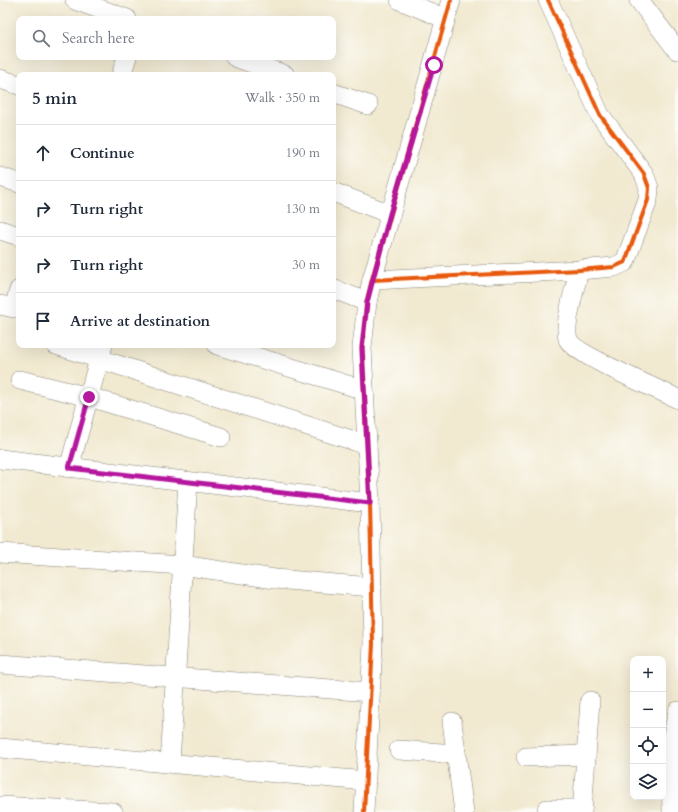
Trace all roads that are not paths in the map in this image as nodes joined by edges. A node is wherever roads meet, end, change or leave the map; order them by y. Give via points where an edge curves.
1 (75, 0) edge
2 (400, 0) edge
3 (451, 0) edge
4 (548, 0) edge
5 (639, 0) edge
6 (119, 16) edge
7 (446, 18) junction
8 (677, 50) edge
9 (126, 60) edge
10 (243, 60) edge
11 (122, 72) edge
12 (277, 72) edge
13 (0, 79) edge
14 (16, 84) edge
15 (336, 93) edge
16 (368, 105) dead end
17 (0, 177) edge
18 (16, 182) edge
19 (336, 193) edge
20 (390, 214) junction
21 (0, 230) edge
22 (16, 235) edge
23 (580, 270) junction
24 (372, 280) junction
25 (336, 290) edge
26 (16, 301) edge
27 (367, 302) junction
28 (0, 305) edge
29 (76, 348) edge
30 (227, 348) edge
31 (102, 352) edge
32 (20, 380) dead end
33 (364, 390) junction
34 (89, 397) junction
35 (678, 399) edge
36 (220, 437) dead end
37 (367, 445) junction
38 (0, 459) edge
39 (69, 468) junction
40 (188, 482) junction
41 (370, 503) junction
42 (0, 553) edge
43 (182, 565) junction
44 (372, 587) junction
45 (0, 664) edge
46 (176, 678) junction
47 (370, 692) junction
48 (590, 701) dead end
49 (678, 711) edge
50 (452, 722) dead end
51 (0, 748) edge
52 (399, 750) dead end
53 (456, 754) junction
54 (586, 755) junction
55 (526, 757) dead end
56 (170, 762) junction
57 (366, 781) junction
58 (0, 806) edge
59 (547, 809) dead end
60 (582, 810) edge
61 (113, 812) edge
62 (364, 812) edge
63 (464, 812) edge
64 (672, 812) edge

1 - 6 street
2 - 7 street
3 - 7 street
4 - 23 street via 600,115 644,174 650,188 648,200 624,262 614,267
5 - 8 street
7 - 20 street
9 - 11 street
10 - 12 street
13 - 14 street
15 - 16 street
17 - 18 street
19 - 20 street
20 - 24 street
21 - 22 street
23 - 24 street
23 - 35 street via 568,317 567,334 571,344 597,360
24 - 27 street
25 - 27 street
26 - 28 street via 14,308
27 - 33 street via 362,348
29 - 31 street
30 - 33 street
31 - 34 street
31 - 37 street
32 - 34 street
33 - 37 street
34 - 36 street
34 - 39 street
37 - 41 street
38 - 39 street
39 - 40 street
40 - 41 street
40 - 43 street
41 - 44 street
42 - 43 street
43 - 44 street via 275,579
43 - 46 street
44 - 47 street via 373,644
45 - 46 street
46 - 47 street
46 - 56 street
47 - 57 street
48 - 54 street
49 - 64 street via 670,749
50 - 53 street
51 - 56 street
52 - 53 street
53 - 63 street
54 - 55 street
54 - 60 street
56 - 57 street
57 - 62 street
58 - 61 street
59 - 60 street

